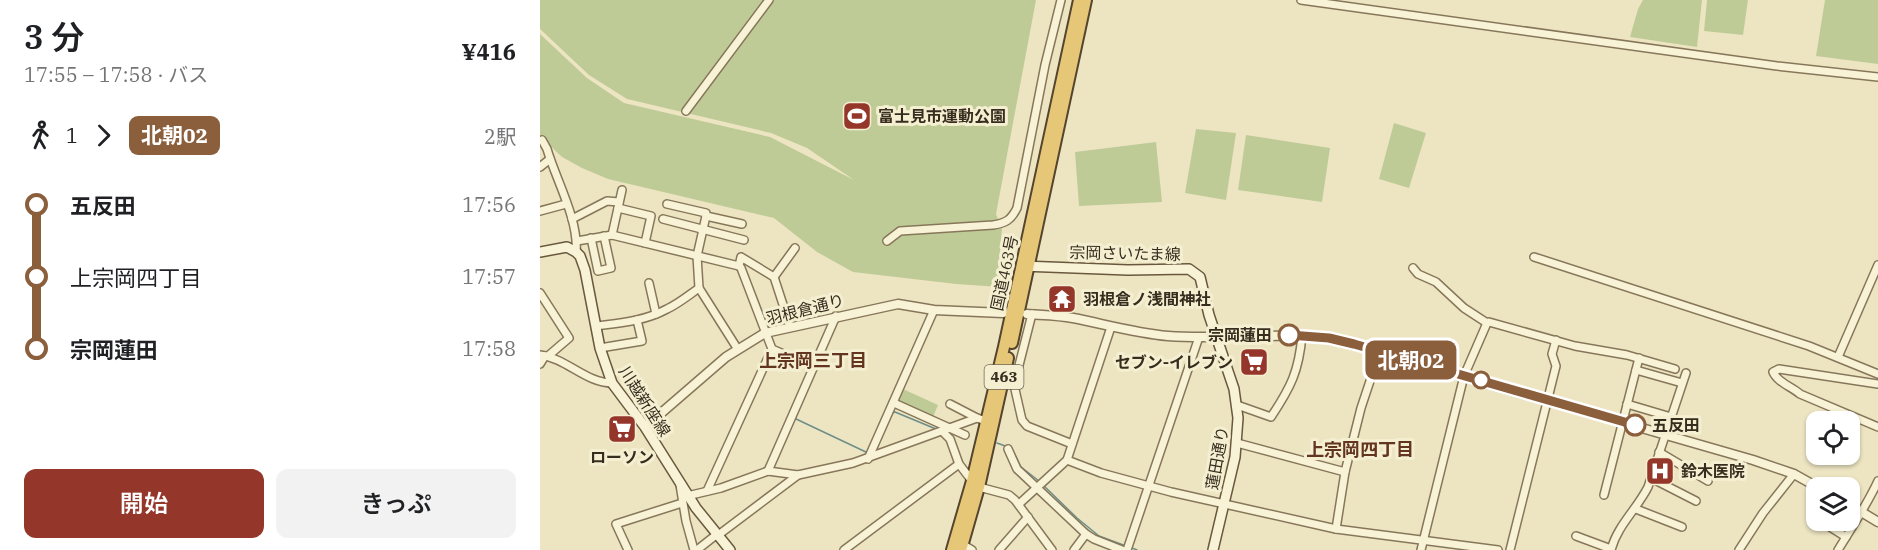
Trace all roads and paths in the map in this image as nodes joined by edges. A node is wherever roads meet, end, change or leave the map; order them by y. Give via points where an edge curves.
1 (769, 0) edge
2 (1061, 0) edge
3 (1079, 0) edge
4 (1086, 0) edge
5 (1301, 0) edge
6 (1069, 63) junction
7 (1878, 77) edge
8 (687, 111) dead end
9 (542, 141) dead end
10 (550, 159) junction
11 (540, 167) edge
12 (622, 190) dead end
13 (566, 204) junction
14 (667, 204) dead end
15 (619, 205) junction
16 (540, 211) edge
17 (706, 216) junction
18 (572, 219) junction
19 (663, 219) dead end
20 (742, 224) dead end
21 (703, 229) junction
22 (612, 235) junction
23 (604, 236) junction
24 (591, 238) junction
25 (744, 240) dead end
26 (577, 241) junction
27 (887, 241) dead end
28 (645, 243) junction
29 (795, 248) dead end
30 (540, 252) edge
31 (576, 252) junction
32 (697, 256) junction
33 (1534, 257) dead end
34 (1878, 265) edge
35 (739, 266) junction
36 (1024, 267) junction
37 (1413, 268) dead end
38 (774, 278) junction
39 (649, 283) dead end
40 (699, 288) junction
41 (540, 293) edge
42 (934, 310) junction
43 (1003, 313) dead end
44 (656, 314) junction
45 (1030, 314) joint
46 (836, 316) junction
47 (638, 320) junction
48 (1487, 323) junction
49 (596, 326) junction
50 (790, 326) junction
51 (1111, 327) junction
52 (765, 333) junction
53 (1302, 335) junction
54 (1199, 337) junction
55 (1216, 338) junction
56 (1556, 340) junction
57 (600, 348) junction
58 (737, 348) junction
59 (772, 349) junction
60 (1380, 351) junction
61 (544, 356) edge
62 (1838, 357) junction
63 (1639, 358) junction
64 (540, 364) edge
65 (814, 367) junction
66 (1675, 369) dead end
67 (1636, 370) junction
68 (1686, 373) dead end
69 (1878, 374) edge
70 (1464, 376) junction
71 (612, 383) junction
72 (1682, 384) junction
73 (1878, 384) edge
74 (1548, 400) junction
75 (894, 403) junction
76 (950, 404) dead end
77 (1237, 405) junction
78 (1627, 405) junction
79 (1671, 417) junction
80 (981, 419) junction
81 (1623, 422) junction
82 (645, 427) junction
83 (1878, 427) edge
84 (946, 430) junction
85 (1665, 434) junction
86 (965, 435) dead end
87 (1237, 443) junction
88 (1072, 444) junction
89 (1008, 449) dead end
90 (1659, 452) junction
91 (868, 459) junction
92 (1067, 460) junction
93 (959, 464) junction
94 (768, 471) junction
95 (1345, 472) junction
96 (1794, 474) junction
97 (798, 475) junction
98 (1651, 478) junction
99 (1806, 480) edge
100 (1708, 481) dead end
101 (1878, 481) edge
102 (975, 484) junction
103 (1149, 486) junction
104 (1038, 487) junction
105 (707, 491) junction
106 (1604, 495) dead end
107 (685, 499) junction
108 (1696, 501) dead end
109 (1224, 503) junction
110 (1019, 504) junction
111 (1636, 508) junction
112 (1860, 511) joint
113 (1028, 517) junction
114 (1878, 522) edge
115 (1682, 527) dead end
116 (1336, 529) junction
117 (1836, 531) edge
118 (1849, 531) edge
119 (1086, 534) junction
120 (716, 536) junction
121 (1576, 536) dead end
122 (1846, 537) junction
123 (1422, 541) junction
124 (847, 549) edge
125 (962, 549) edge
126 (627, 550) edge
127 (696, 550) edge
128 (730, 550) edge
129 (999, 550) edge
130 (1052, 550) edge
131 (1074, 550) edge
132 (1122, 550) edge
133 (1127, 550) edge
134 (1213, 550) edge
135 (1421, 550) edge
136 (1498, 550) edge
137 (1510, 550) edge
138 (1611, 550) edge
139 (1739, 550) edge
140 (1838, 550) edge

1 - 8 street
2 - 27 street via 1012,217 993,225 900,231
3 - 6 highway, 国道463号 / 463
4 - 6 highway, 国道463号 / 463
5 - 7 street
6 - 36 highway, 国道463号 / 463
9 - 10 street
10 - 11 street
10 - 13 street
12 - 15 street
13 - 16 street
13 - 18 street
14 - 17 street
15 - 18 street via 607,201
15 - 22 street
15 - 28 street via 651,216
17 - 20 street
17 - 21 street
18 - 26 street
19 - 21 street
21 - 25 street
21 - 32 street
22 - 23 street
22 - 28 street
23 - 24 street
23 - 24 street via 611,268 598,271
24 - 26 street
26 - 31 street
28 - 32 street
29 - 38 street
30 - 31 main road via 561,247
31 - 49 main road, 川越新座線 via 583,262
32 - 35 street
32 - 40 street
33 - 62 street
34 - 62 street
35 - 38 street via 741,257
35 - 52 street
36 - 55 main road, 宗岡さいたま線 via 1189,269 1200,277
36 - 80 highway, 国道463号 / 463
36 - 102 highway, 国道463号 / 463
37 - 48 street
38 - 50 street
39 - 44 street
40 - 44 street
40 - 58 street
41 - 61 street via 569,338
42 - 43 street, 羽根倉通り
42 - 46 street, 羽根倉通り via 898,304
42 - 75 street
44 - 47 street
45 - 51 street via 1074,318
45 - 88 street via 1014,385 1022,420 1027,426
46 - 50 street, 羽根倉通り
46 - 65 street
47 - 49 street
47 - 57 street via 642,341
48 - 56 street
48 - 70 street
49 - 57 main road, 川越新座線
50 - 52 street, 羽根倉通り
51 - 54 street
51 - 88 street
52 - 58 street, 羽根倉通り
52 - 59 street
53 - 55 street
53 - 60 street
53 - 77 street via 1291,386 1271,417
54 - 55 street
54 - 103 street
55 - 77 main road, 蓮田通り
56 - 63 street
56 - 74 street via 1552,354 1556,366
57 - 71 main road, 川越新座線
58 - 82 street, 羽根倉通り
59 - 65 street
59 - 105 street
60 - 70 street
60 - 95 street
61 - 64 street
61 - 71 street
62 - 69 street
63 - 66 street
63 - 67 street
65 - 94 street
67 - 72 street
67 - 78 street
68 - 72 street
70 - 74 street
70 - 123 street
71 - 82 main road, 川越新座線
72 - 79 street
73 - 83 street via 1779,369 1773,372 1800,394
74 - 81 street
74 - 137 street
75 - 84 street
75 - 91 street
76 - 80 street
77 - 87 main road, 蓮田通り
78 - 79 street
78 - 81 street
79 - 85 street
80 - 84 street
80 - 102 highway, 国道463号 / 463
81 - 85 street
81 - 106 street
82 - 107 main road, 川越新座線
84 - 86 street
84 - 91 street
84 - 93 street
85 - 90 street
85 - 96 street
87 - 95 street
87 - 109 main road, 蓮田通り
88 - 92 street
89 - 104 street via 1017,469
90 - 98 street
90 - 100 street
91 - 97 street
92 - 103 street
92 - 104 street
93 - 102 street
93 - 124 street
94 - 97 street
94 - 105 street
95 - 116 street
96 - 99 street
96 - 139 street
97 - 120 street
98 - 108 street
98 - 111 street
101 - 112 street
102 - 110 street via 1009,495
102 - 125 highway, 国道463号 / 463
103 - 109 street
103 - 133 street
104 - 110 street
104 - 119 street
105 - 107 street
107 - 120 main road, 川越新座線
107 - 126 street via 616,524
107 - 127 street
109 - 116 street
109 - 134 main road, 蓮田通り
110 - 113 street
111 - 115 street
111 - 138 street via 1616,533
112 - 114 street
113 - 129 street
113 - 130 street
116 - 123 street
117 - 122 street
118 - 122 street
119 - 131 street
119 - 132 street
120 - 127 street
120 - 128 main road, 川越新座線
121 - 138 street
122 - 140 street
123 - 135 street
123 - 136 street

